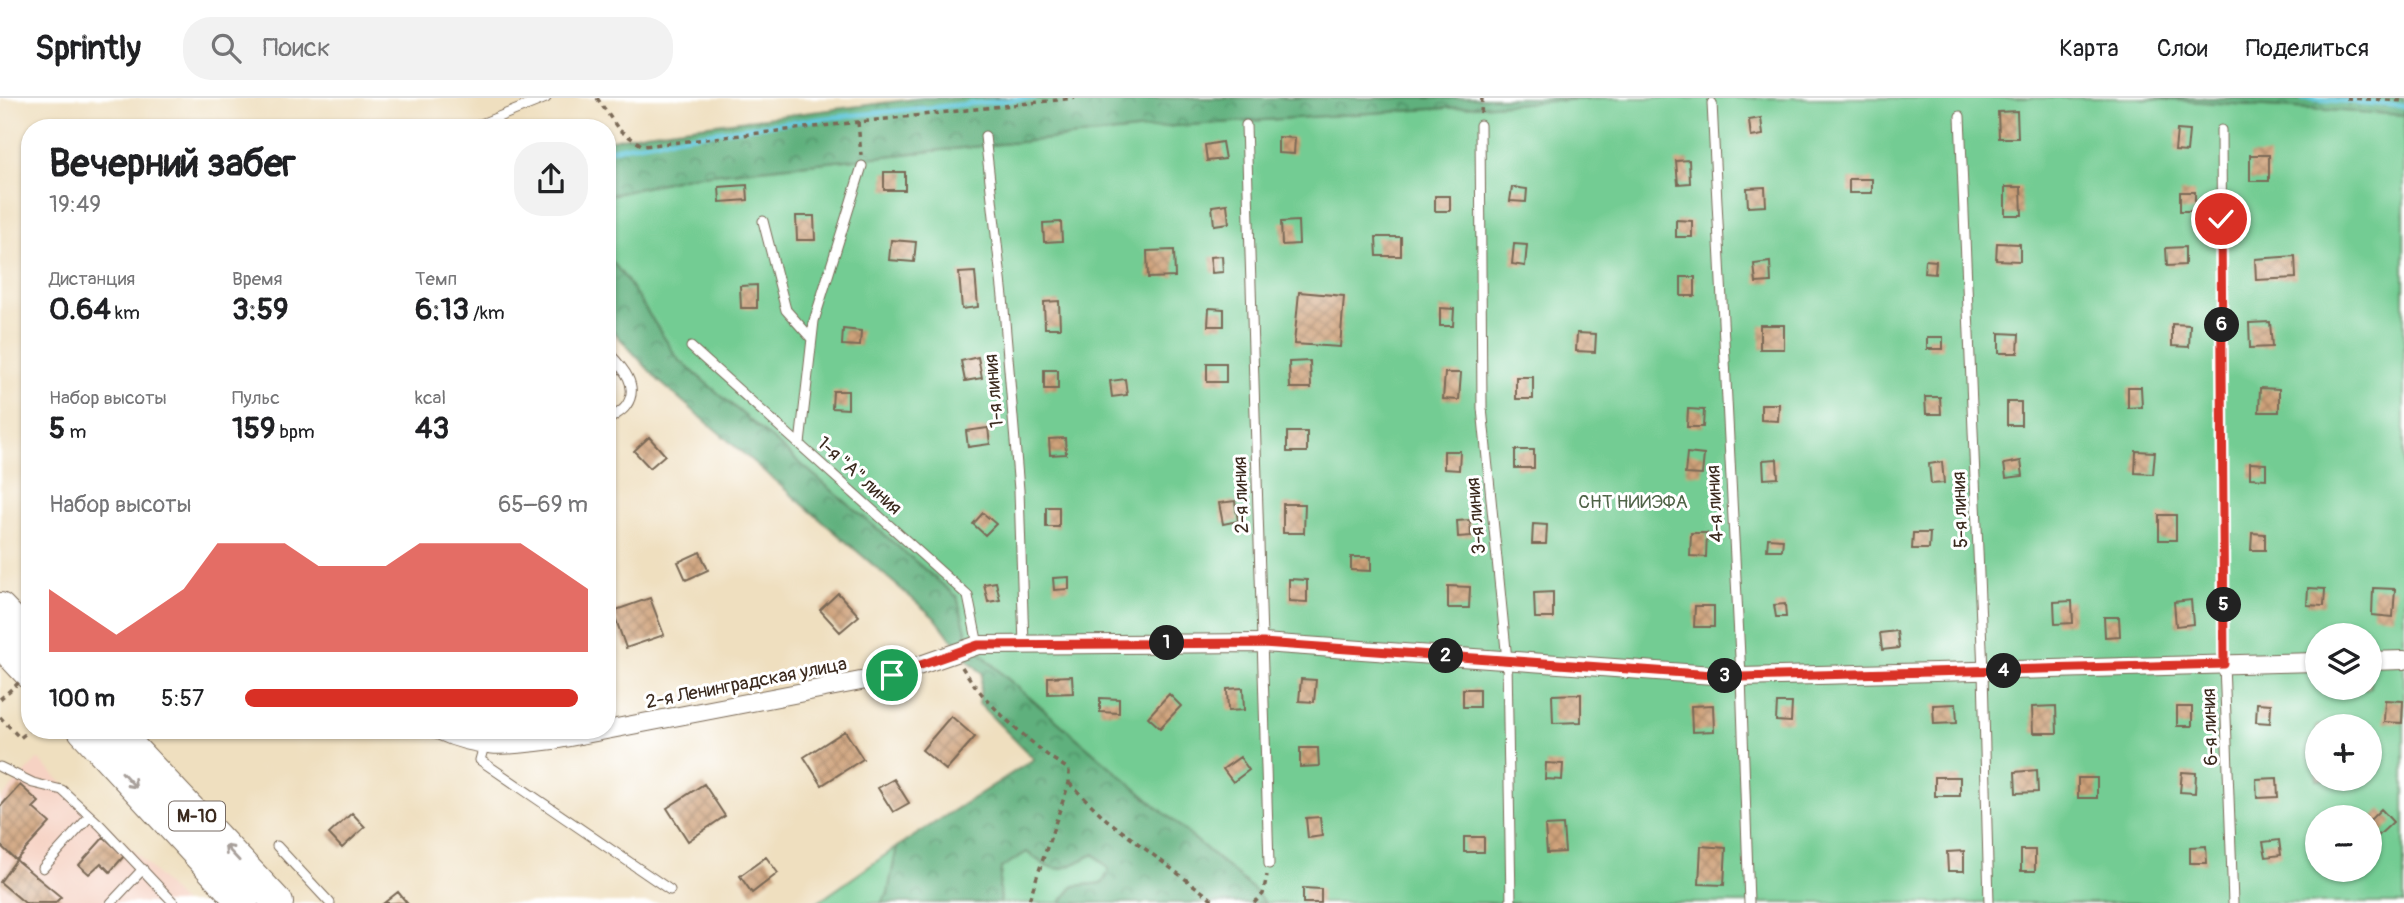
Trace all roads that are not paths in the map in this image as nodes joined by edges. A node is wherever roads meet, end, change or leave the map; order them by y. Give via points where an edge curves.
1 (545, 98) edge
2 (1712, 103) dead end
3 (1960, 116) dead end
4 (493, 119) edge
5 (1246, 125) dead end
6 (1480, 125) dead end
7 (2221, 130) dead end
8 (985, 136) dead end
9 (862, 166) road end
10 (763, 221) dead end
11 (812, 339) junction
12 (691, 347) dead end
13 (616, 360) edge
14 (616, 414) edge
15 (800, 444) junction
16 (0, 608) edge
17 (21, 630) edge
18 (0, 642) edge
19 (1263, 643) junction
20 (978, 645) junction
21 (1024, 645) junction
22 (1507, 660) junction
23 (2404, 660) edge
24 (2382, 661) edge
25 (2305, 662) edge
26 (21, 664) edge
27 (2224, 664) junction
28 (1983, 672) junction
29 (1741, 677) junction
30 (616, 728) edge
31 (91, 739) edge
32 (123, 739) edge
33 (464, 739) edge
34 (559, 739) edge
35 (484, 746) junction
36 (0, 767) edge
37 (90, 816) junction
38 (277, 846) dead end
39 (1269, 864) road end
40 (43, 868) dead end
41 (143, 869) junction
42 (670, 890) dead end
43 (111, 903) edge
44 (174, 903) edge
45 (243, 903) edge
46 (278, 903) edge
47 (330, 903) edge
48 (1511, 903) edge
49 (1749, 903) edge
50 (1989, 903) edge
51 (2233, 903) edge

1 - 4 lane
2 - 29 lane, 4-я линия
3 - 28 lane, 5-я линия
5 - 19 lane, 2-я линия
6 - 22 lane, 3-я линия via 1482,408
7 - 27 lane, 6-я линия
8 - 21 lane, 1-я линия via 1019,490
9 - 11 lane
10 - 11 lane via 786,310
11 - 15 lane
12 - 15 lane, 1-я "А" линия
13 - 14 lane via 627,372 632,393 626,407
15 - 20 lane, 1-я "А" линия via 968,596
16 - 17 highway
18 - 26 highway
19 - 21 street, 2-я Ленинградская улица
19 - 22 street, 2-я Ленинградская улица
19 - 39 lane, 2-я линия
20 - 21 street, 2-я Ленинградская улица
20 - 30 street, 2-я Ленинградская улица via 892,675
22 - 29 street, 2-я Ленинградская улица
22 - 48 lane, 3-я линия
23 - 24 street
25 - 27 street, 2-я Ленинградская улица
27 - 28 street, 2-я Ленинградская улица
27 - 51 lane, 6-я линия
28 - 29 street, 2-я Ленинградская улица
28 - 50 lane, 5-я линия
29 - 49 lane, 4-я линия
31 -> 45 highway, М-10
46 -> 32 highway, М-10
33 - 35 street, 2-я Ленинградская улица
34 - 35 street, 2-я Ленинградская улица
35 - 42 lane via 480,760
36 - 37 lane via 33,783 62,790
37 - 40 lane
37 - 41 lane
38 - 47 lane
41 - 43 lane
41 - 44 lane

